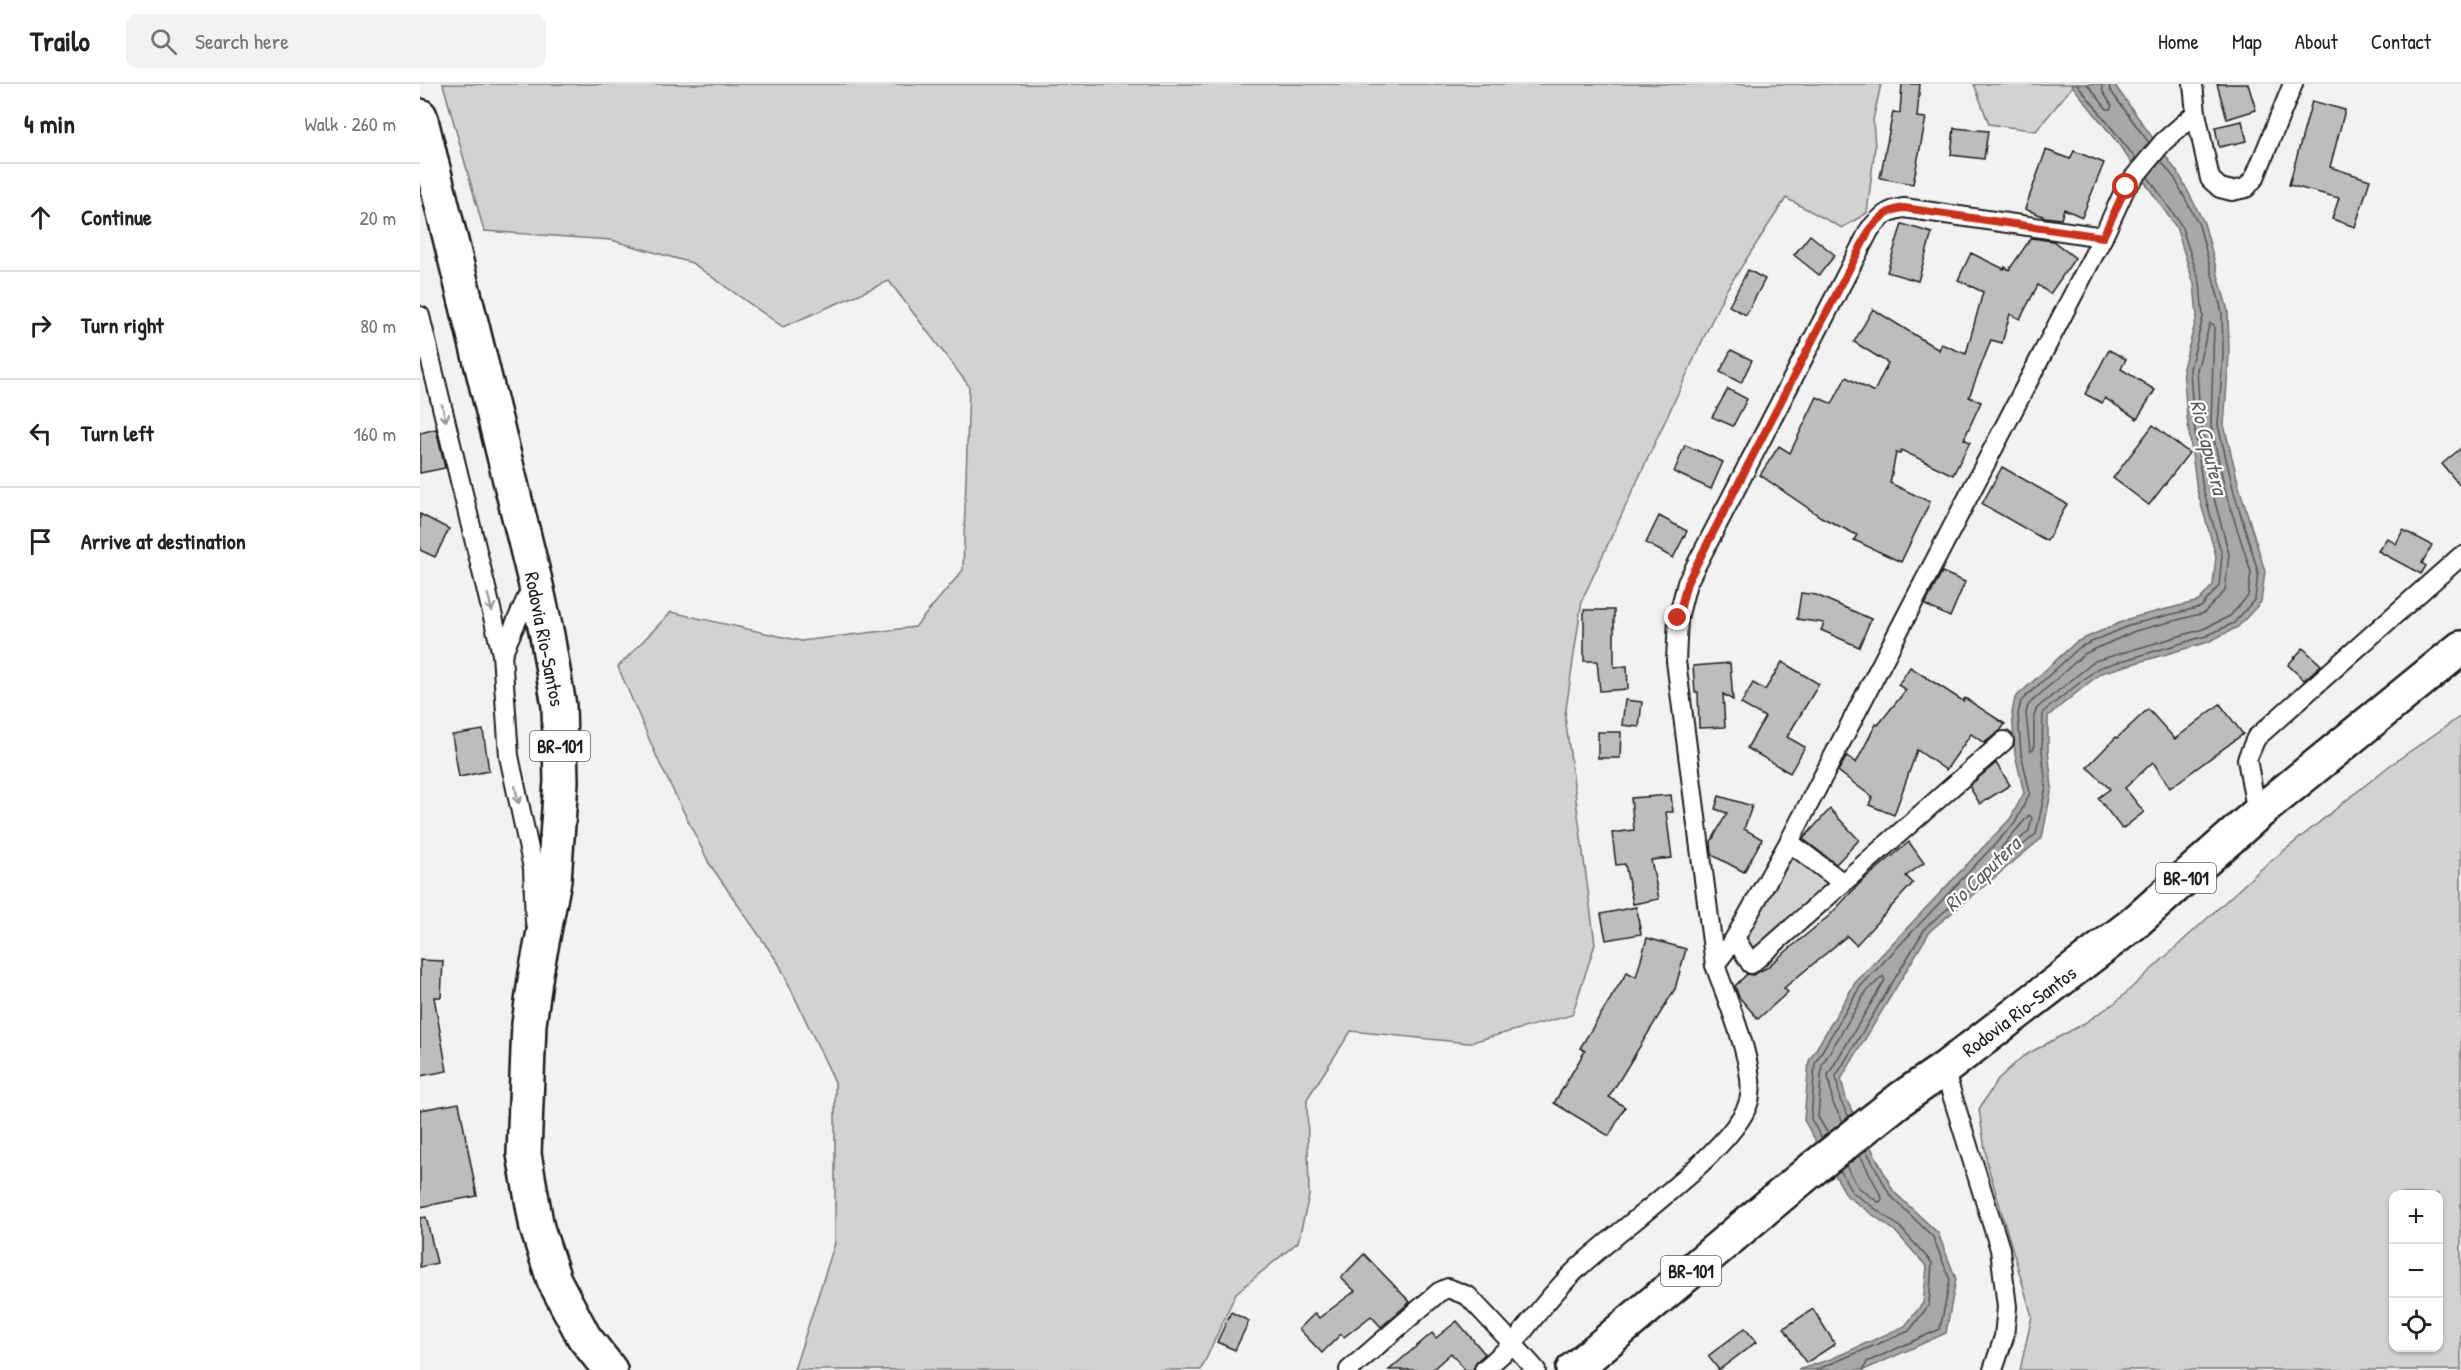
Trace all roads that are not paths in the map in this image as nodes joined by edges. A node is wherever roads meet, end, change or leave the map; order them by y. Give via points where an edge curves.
1 (2193, 84) edge
2 (2293, 84) edge
3 (2196, 113) junction
4 (420, 116) edge
5 (2103, 237) junction
6 (420, 316) edge
7 (2461, 556) edge
8 (535, 581) junction
9 (2461, 648) edge
10 (502, 654) junction
11 (2004, 741) dead end
12 (2257, 814) junction
13 (1789, 842) junction
14 (1843, 883) junction
15 (1735, 938) junction
16 (1715, 965) junction
17 (536, 974) junction
18 (1944, 1069) junction
19 (1514, 1344) junction
20 (609, 1370) edge
21 (1349, 1370) edge
22 (1484, 1370) edge
23 (1536, 1370) edge
24 (1573, 1370) edge
25 (1993, 1370) edge

1 - 3 street
2 - 3 street via 2255,177 2246,188 2220,188 2210,179
3 - 5 street via 2163,142 2126,187
4 - 8 highway, Rodovia Rio-Santos / BR-101
5 - 13 street
5 - 16 street via 1904,208 1882,215 1870,229 1687,583 1678,618 1676,661
6 -> 10 street
7 - 12 street via 2256,738 2247,759
8 - 10 street
8 - 17 highway, Rodovia Rio-Santos / BR-101 via 559,706 561,781 554,880
9 - 12 highway, Rodovia Rio-Santos / BR-101
10 -> 17 street via 510,756 533,868
11 - 14 street
12 - 18 highway, Rodovia Rio-Santos / BR-101 via 2133,924
13 - 14 street
13 - 15 street
14 - 15 street via 1751,964
15 - 16 street
16 - 19 street via 1744,1052 1751,1081 1749,1101 1735,1127 1700,1163 1579,1268 1542,1306
17 - 20 highway, Rodovia Rio-Santos / BR-101 via 529,1024 524,1154 537,1228 554,1280 584,1337
18 - 24 highway, Rodovia Rio-Santos / BR-101 via 1810,1171
18 - 25 street via 2000,1250 2007,1307 2004,1337
19 - 21 street via 1468,1296 1448,1288
19 - 22 street
19 - 23 street

